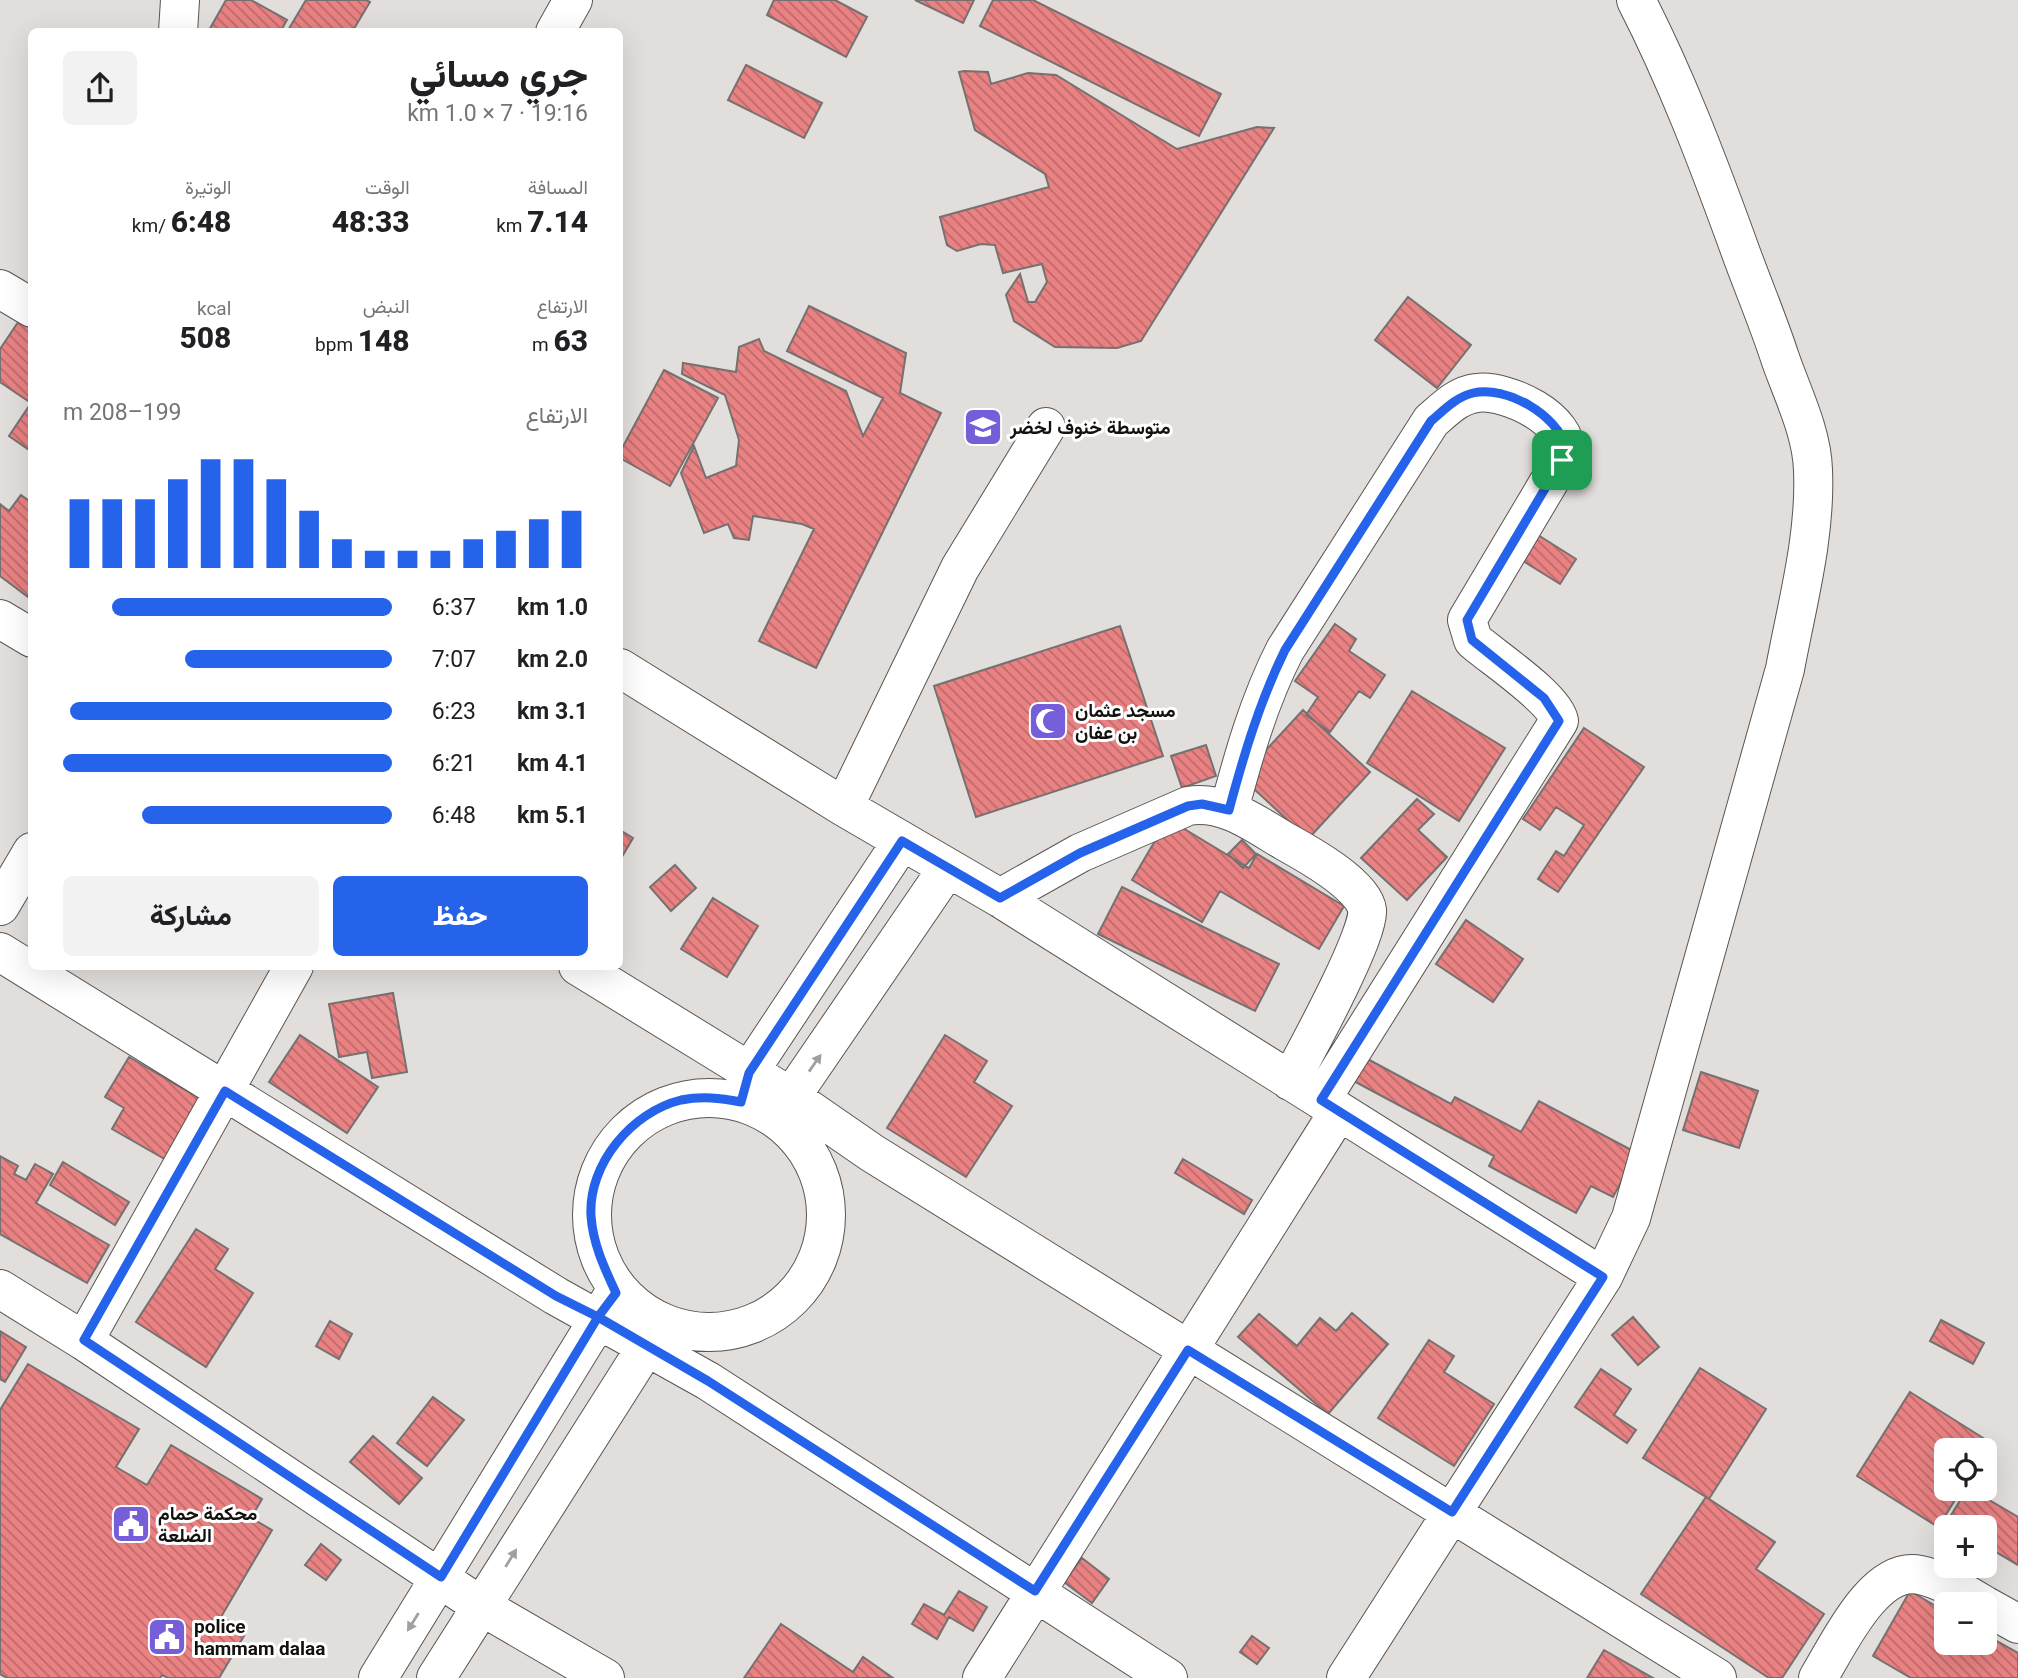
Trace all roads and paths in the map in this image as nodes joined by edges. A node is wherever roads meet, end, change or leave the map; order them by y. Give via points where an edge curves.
1 (180, 0) edge
2 (573, 0) edge
3 (1636, 0) edge
4 (178, 28) edge
5 (557, 28) edge
6 (0, 289) edge
7 (28, 305) edge
8 (1046, 427) dead end
9 (0, 619) edge
10 (28, 636) edge
11 (623, 670) edge
12 (844, 807) junction
13 (1229, 810) junction
14 (902, 841) junction
15 (28, 859) edge
16 (947, 869) junction
17 (1000, 898) junction
18 (0, 906) edge
19 (0, 952) edge
20 (28, 969) edge
21 (29, 970) edge
22 (292, 970) edge
23 (584, 970) edge
24 (745, 1087) junction
25 (225, 1091) junction
26 (1317, 1097) junction
27 (786, 1109) junction
28 (1603, 1277) junction
29 (0, 1289) edge
30 (607, 1305) junction
31 (654, 1334) junction
32 (84, 1340) junction
33 (1188, 1350) junction
34 (1452, 1512) junction
35 (441, 1577) junction
36 (1035, 1591) junction
37 (1957, 1592) edge
38 (481, 1606) junction
39 (1997, 1612) edge
40 (2018, 1624) edge
41 (378, 1678) edge
42 (436, 1678) edge
43 (605, 1678) edge
44 (982, 1678) edge
45 (1168, 1678) edge
46 (1346, 1678) edge
47 (1717, 1678) edge
48 (1818, 1678) edge

1 - 4 street
2 - 5 street
3 - 28 street via 1676,80 1764,309 1808,442 1813,512 1785,668 1631,1218
6 - 7 street
8 - 12 street via 960,568
9 - 10 street
11 - 12 street
12 - 14 street
13 - 17 street via 1188,806 1080,853
13 - 26 street via 1321,862 1359,894 1367,909 1340,983
13 - 26 street via 1247,743 1285,650 1431,421 1459,399 1487,393 1508,396 1551,422 1564,439 1565,455 1467,627 1472,640 1544,698 1559,721
14 - 16 street
14 - 24 street
15 - 18 street
16 - 17 street
27 -> 16 street
17 - 26 street
19 - 20 street
21 - 25 street
22 - 25 street
23 - 24 street
24 - 27 street via 762,1109
24 - 30 street via 652,1112 627,1130 608,1154 596,1182 591,1212
25 - 30 street via 556,1296
25 - 32 street
26 - 28 street
26 - 33 street
27 - 31 street via 823,1187 827,1209 824,1243 811,1275 789,1301 761,1320 729,1331
27 - 33 street via 872,1153
28 - 34 street
29 - 32 street
30 - 31 street
30 - 35 street
31 - 36 street via 708,1381
38 -> 31 street
32 - 35 street
33 - 34 street
33 - 36 street
34 - 46 street
34 - 47 street
35 - 38 street
35 -> 41 street
36 - 44 street
36 - 45 street
37 - 48 street via 1920,1574 1890,1580 1867,1599
38 - 42 street
38 - 43 street
39 - 40 street

